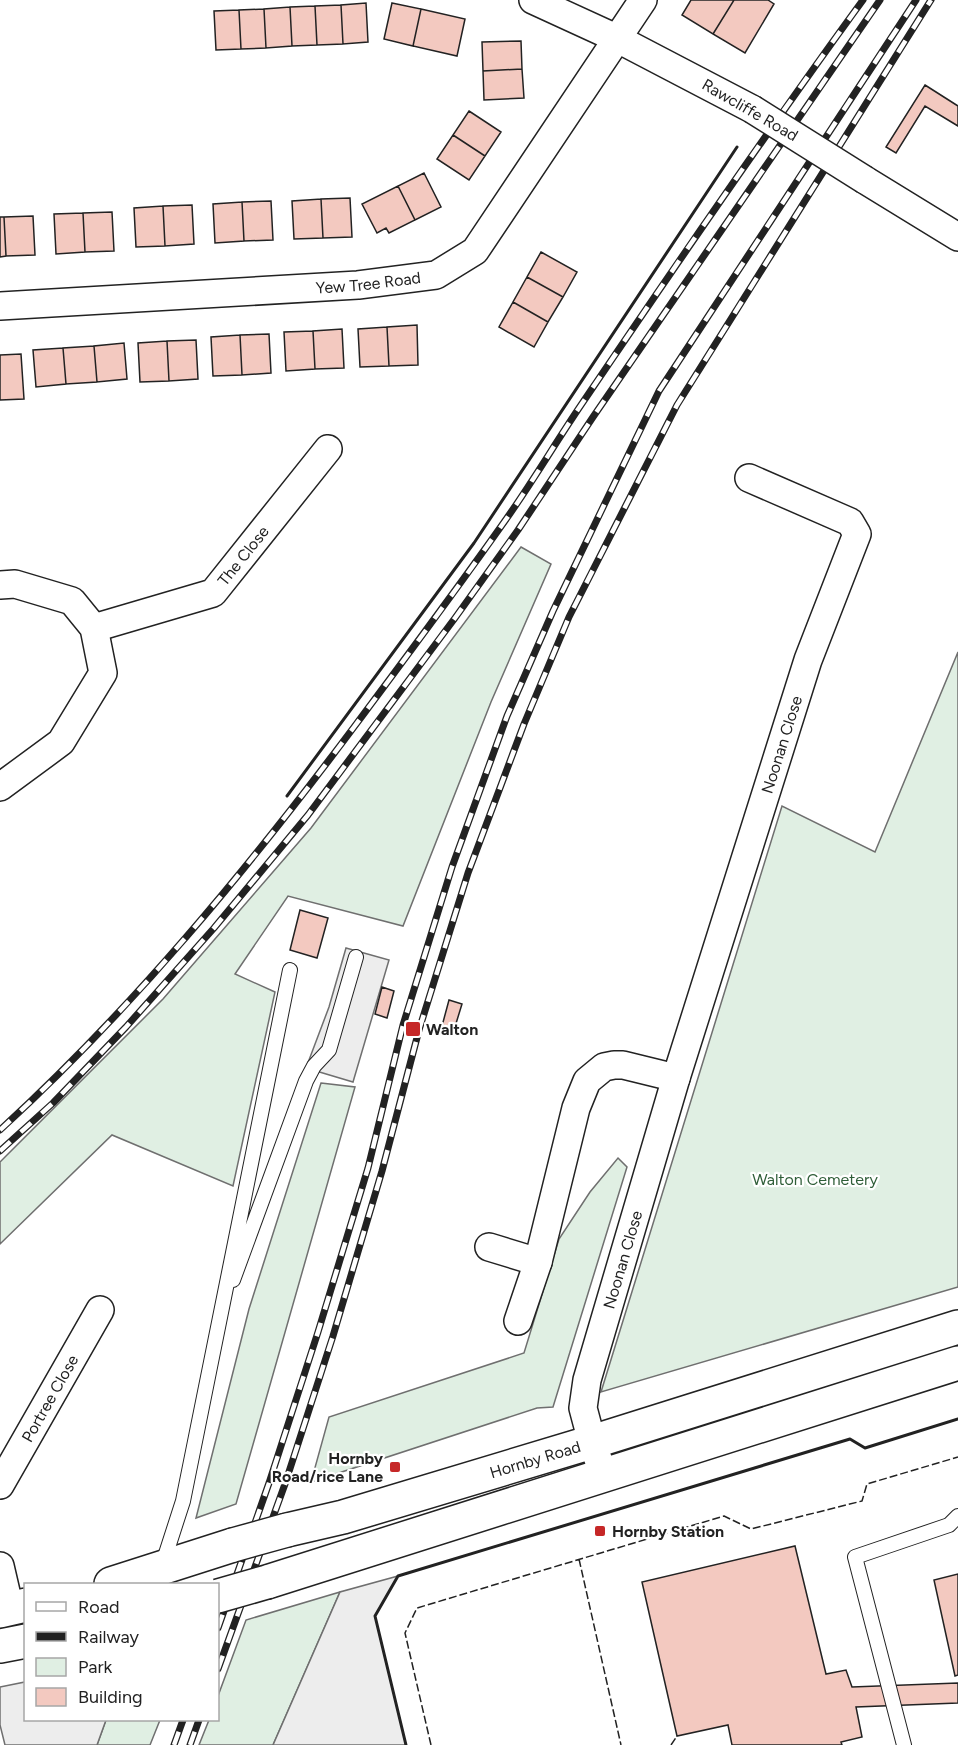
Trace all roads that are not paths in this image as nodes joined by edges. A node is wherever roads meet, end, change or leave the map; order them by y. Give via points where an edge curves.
1 (533, 0) edge
2 (643, 0) edge
3 (618, 39) junction
4 (958, 237) edge
5 (0, 306) edge
6 (328, 448) dead end
7 (749, 478) dead end
8 (0, 585) edge
9 (94, 628) junction
10 (0, 788) edge
11 (356, 957) dead end
12 (290, 970) dead end
13 (676, 1078) junction
14 (489, 1247) dead end
15 (538, 1262) junction
16 (100, 1310) dead end
17 (218, 1321) junction
18 (518, 1321) dead end
19 (958, 1328) edge
20 (958, 1364) edge
21 (591, 1442) junction
22 (604, 1476) junction
23 (0, 1485) edge
24 (958, 1516) edge
25 (0, 1566) edge
26 (158, 1576) edge
27 (117, 1583) edge
28 (219, 1596) edge
29 (12, 1608) edge
30 (24, 1641) edge
31 (0, 1646) edge
32 (904, 1745) edge

1 - 3 street, Rawcliffe Road
2 - 3 street, Yew Tree Road
3 - 4 street, Rawcliffe Road, bridge via 752,109
3 - 5 street, Yew Tree Road via 475,251 436,275 358,285
6 - 9 street, The Close via 213,593
7 - 13 street, Noonan Close via 850,522 857,534 808,660
8 - 9 street via 15,584 72,601
9 - 10 street via 103,673 62,742
11 - 17 lane via 329,1050 306,1081
12 - 17 lane
13 - 15 street via 614,1065 587,1081 576,1108
13 - 21 street, Noonan Close via 587,1380 583,1408
14 - 15 street
15 - 18 street
16 - 23 street, Portree Close
17 - 26 lane via 183,1501
19 - 21 main road, Hornby Road
20 - 22 main road
21 - 22 street, Noonan Close
21 - 26 main road, Hornby Road, bridge via 233,1545
22 - 28 main road, bridge
24 - 32 lane via 949,1525 855,1557
25 - 29 street
26 - 27 main road, Hornby Road
30 - 31 main road

